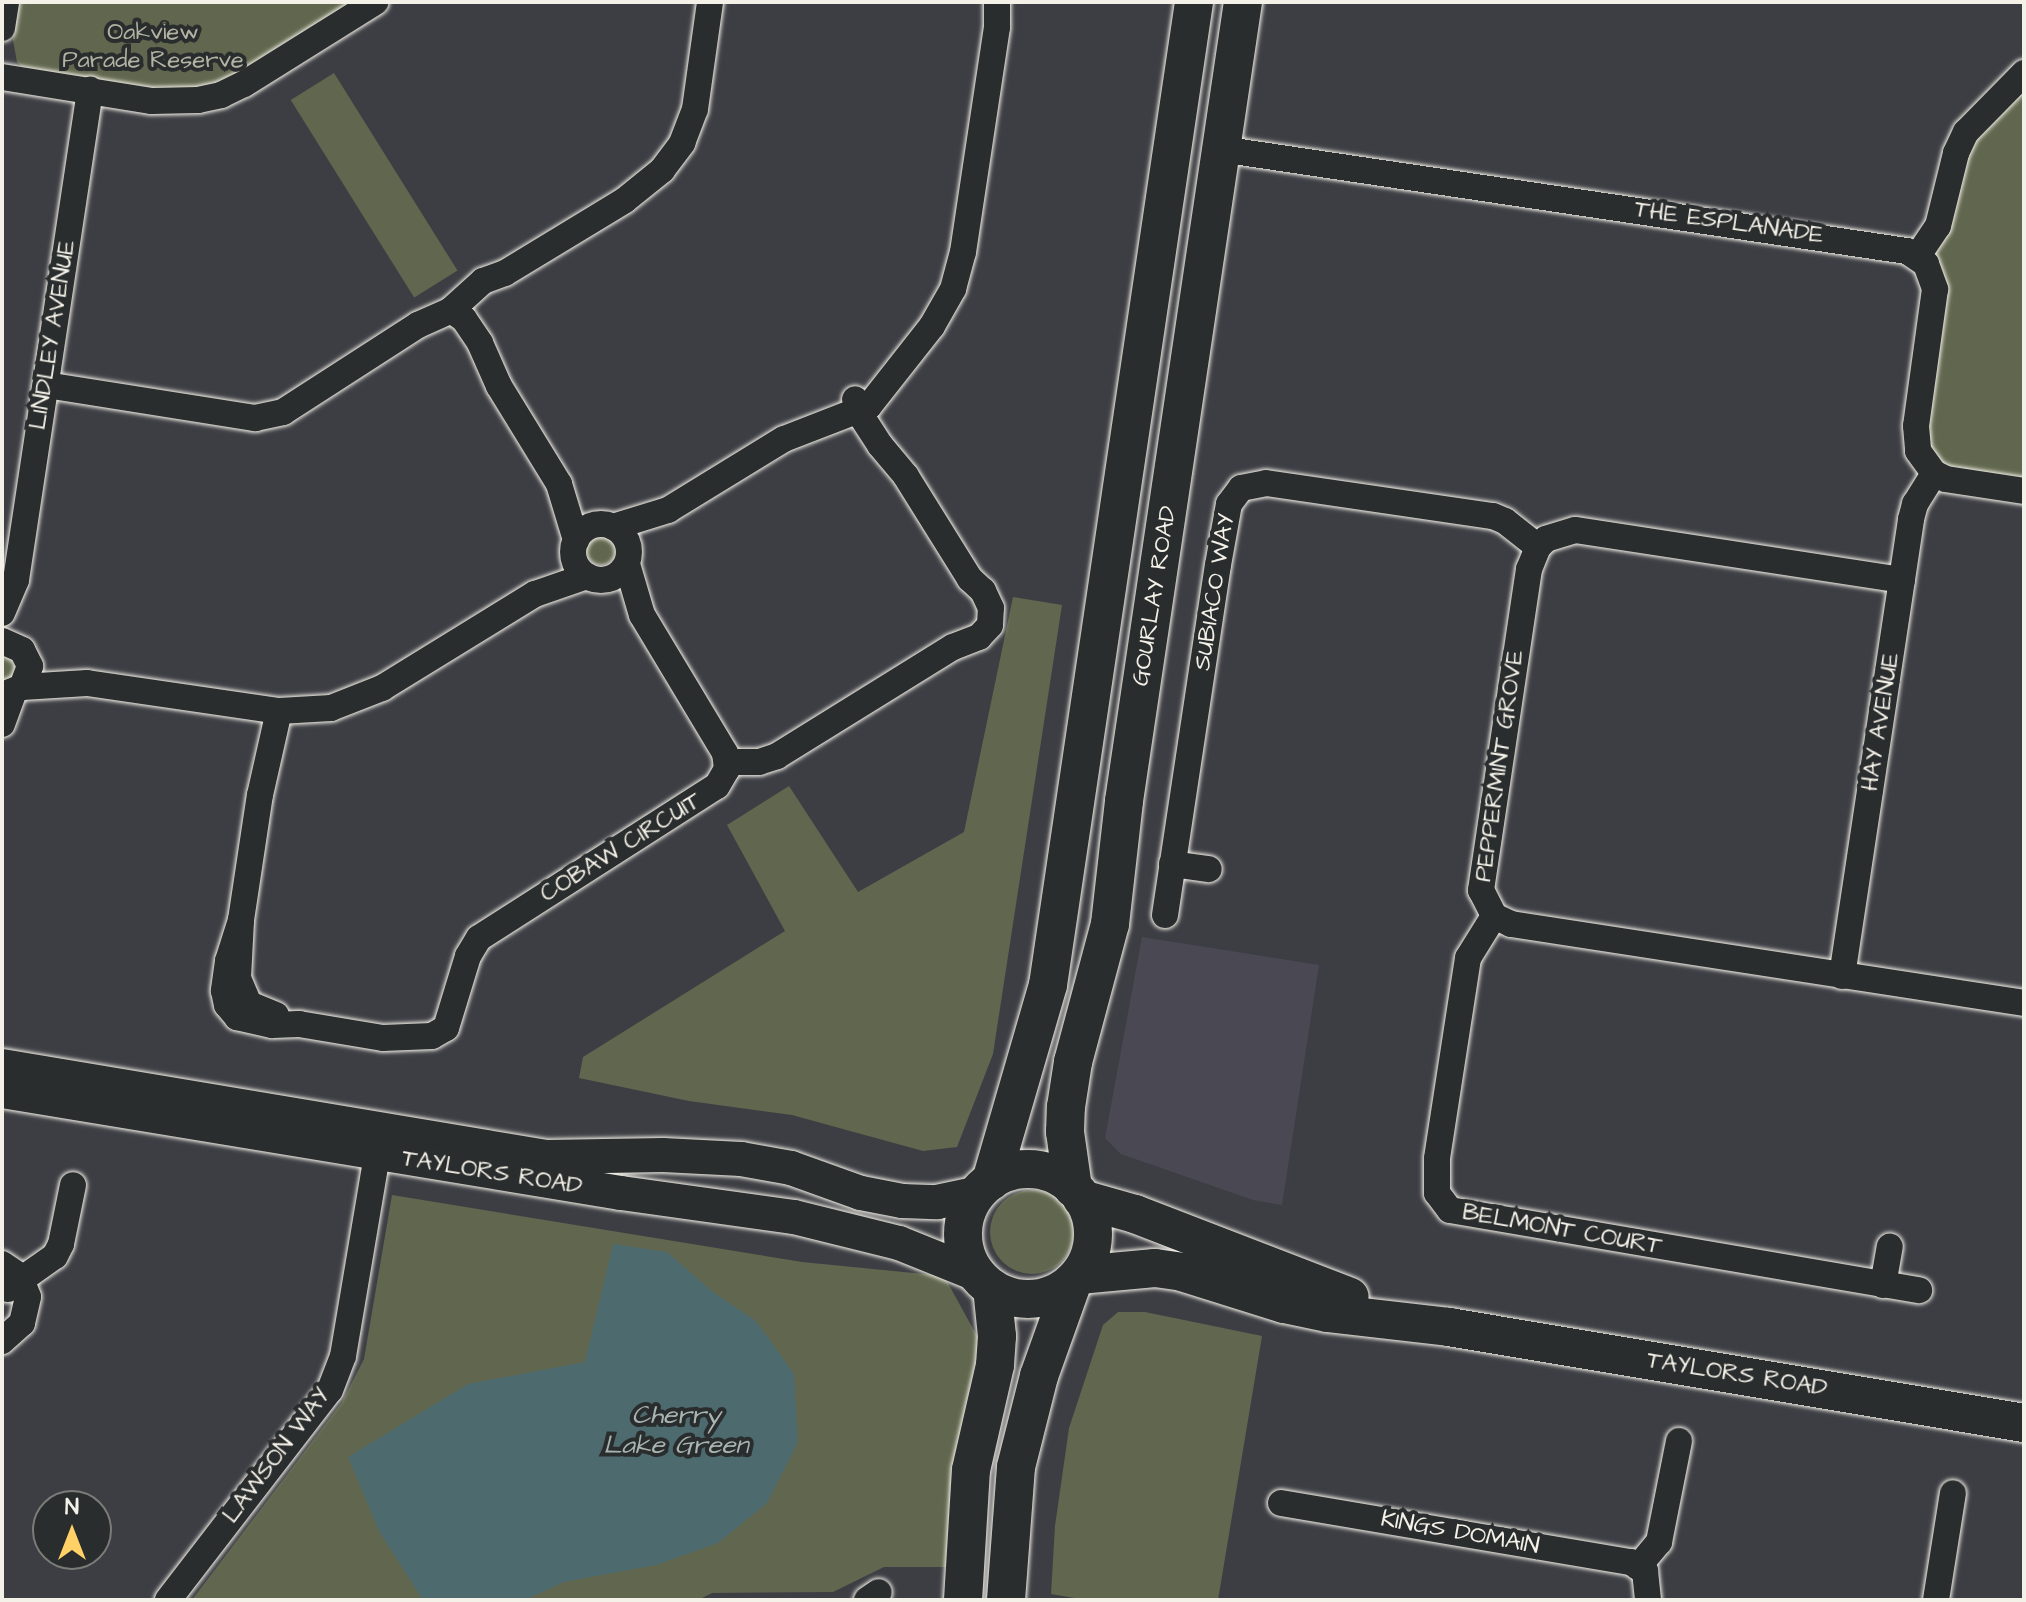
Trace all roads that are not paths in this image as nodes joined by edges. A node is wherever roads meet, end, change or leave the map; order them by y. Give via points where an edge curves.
1 (6, 2) edge
2 (375, 2) edge
3 (710, 2) edge
4 (1194, 2) edge
5 (1243, 2) edge
6 (1000, 10) edge
7 (2, 28) edge
8 (2, 77) edge
9 (2022, 80) edge
10 (90, 90) junction
11 (1220, 149) junction
12 (1917, 257) junction
13 (456, 318) junction
14 (46, 385) junction
15 (860, 405) junction
16 (1934, 473) junction
17 (559, 484) junction
18 (2024, 491) edge
19 (668, 510) junction
20 (608, 525) junction
21 (575, 544) junction
22 (1538, 547) junction
23 (628, 559) junction
24 (593, 578) junction
25 (16, 580) junction
26 (1902, 580) junction
27 (535, 594) junction
28 (2, 613) edge
29 (642, 615) junction
30 (18, 650) edge
31 (87, 683) junction
32 (12, 691) edge
33 (272, 710) junction
34 (2, 724) edge
35 (727, 762) junction
36 (1172, 864) junction
37 (1209, 869) dead end
38 (1165, 915) dead end
39 (1494, 916) junction
40 (1842, 976) junction
41 (2024, 1003) edge
42 (2, 1066) edge
43 (2, 1091) edge
44 (377, 1154) junction
45 (73, 1185) dead end
46 (984, 1188) junction
47 (1078, 1193) junction
48 (1890, 1247) dead end
49 (1076, 1278) junction
50 (9, 1279) edge
51 (984, 1281) junction
52 (1883, 1285) junction
53 (1919, 1290) dead end
54 (1449, 1327) junction
55 (5, 1337) edge
56 (2024, 1423) edge
57 (1679, 1441) dead end
58 (1953, 1493) dead end
59 (1281, 1503) dead end
60 (1638, 1567) junction
61 (168, 1600) edge
62 (963, 1600) edge
63 (1006, 1600) edge
64 (1648, 1600) edge
65 (1936, 1600) edge

1 - 7 street
2 - 10 street via 221,95 176,102
3 - 13 street via 695,109 662,170 625,200 505,273
4 - 46 main road, GOURLAY ROAD via 1048,985
5 - 11 main road, GOURLAY ROAD
6 - 15 street via 959,273 932,326
8 - 10 street
9 - 12 street via 1966,132 1938,226
10 - 14 street, LINDLEY AVENUE
11 - 12 street, THE ESPLANADE via 1896,248
11 - 47 main road, GOURLAY ROAD via 1110,924 1066,1107 1065,1132
12 - 16 street via 1933,276 1935,289 1915,439
13 - 14 street via 402,336 270,416 255,418
13 - 17 street via 480,343 499,386
14 - 25 street, LINDLEY AVENUE
15 - 19 street via 784,439
15 - 35 street via 970,579 975,622 953,647 777,756
16 - 18 street
16 - 26 street, HAY AVENUE via 1915,504
17 - 20 street
17 - 21 street
19 - 20 street
19 - 23 street
20 - 21 street via 587,528
20 - 23 street via 626,538
21 - 24 street via 576,564
21 - 27 street
22 - 26 street via 1553,535 1575,530
22 - 36 street, SUBIACO WAY via 1493,516 1266,483 1241,488 1229,504
22 - 39 street, PEPPERMINT GROVE via 1529,569 1480,880
23 - 24 street via 615,576
23 - 29 street
24 - 27 street
24 - 29 street
25 - 28 street, LINDLEY AVENUE
25 - 30 street, LINDLEY AVENUE
26 - 40 street, HAY AVENUE
27 - 33 street via 363,698 316,711
29 - 35 street via 721,742
30 - 31 street
30 - 32 street, LINDLEY AVENUE via 29,674
31 - 32 street
31 - 33 street
32 - 34 street
33 - 35 street, COBAW CIRCUIT via 260,748 260,795 241,920 238,978 243,997 256,1009 299,1024 383,1038 446,1028 468,956 479,938 709,793 724,778
36 - 37 street
36 - 38 street, SUBIACO WAY
39 - 40 street, PEPPERMINT GROVE via 1511,924
39 - 52 street, BELMONT COURT via 1468,958 1435,1175 1441,1202 1458,1213
40 - 41 street, PEPPERMINT GROVE
42 - 46 street, TAYLORS ROAD via 546,1157 741,1159 902,1201 937,1202
43 - 44 street, TAYLORS ROAD
44 - 51 street, TAYLORS ROAD via 794,1217 899,1243
44 - 61 street, LAWSON WAY via 343,1356 330,1390
45 - 50 street via 55,1256
46 - 47 main road via 1007,1173 1042,1171
46 - 51 main road via 966,1213 962,1234 966,1255
47 - 49 main road via 1093,1229 1092,1246
47 - 54 main road, TAYLORS ROAD via 1325,1290
48 - 52 street
49 - 51 main road via 1055,1294 1033,1299 1012,1297
49 - 54 main road, TAYLORS ROAD via 1155,1268 1284,1304
49 - 63 main road via 1039,1376 1016,1467
50 - 55 street via 26,1287 27,1309 22,1323
51 - 62 main road via 997,1336 971,1470
52 - 53 street, BELMONT COURT
54 - 56 main road, TAYLORS ROAD
57 - 60 street via 1659,1542
58 - 65 street
59 - 60 street, KINGS DOMAIN
60 - 64 street via 1645,1571

